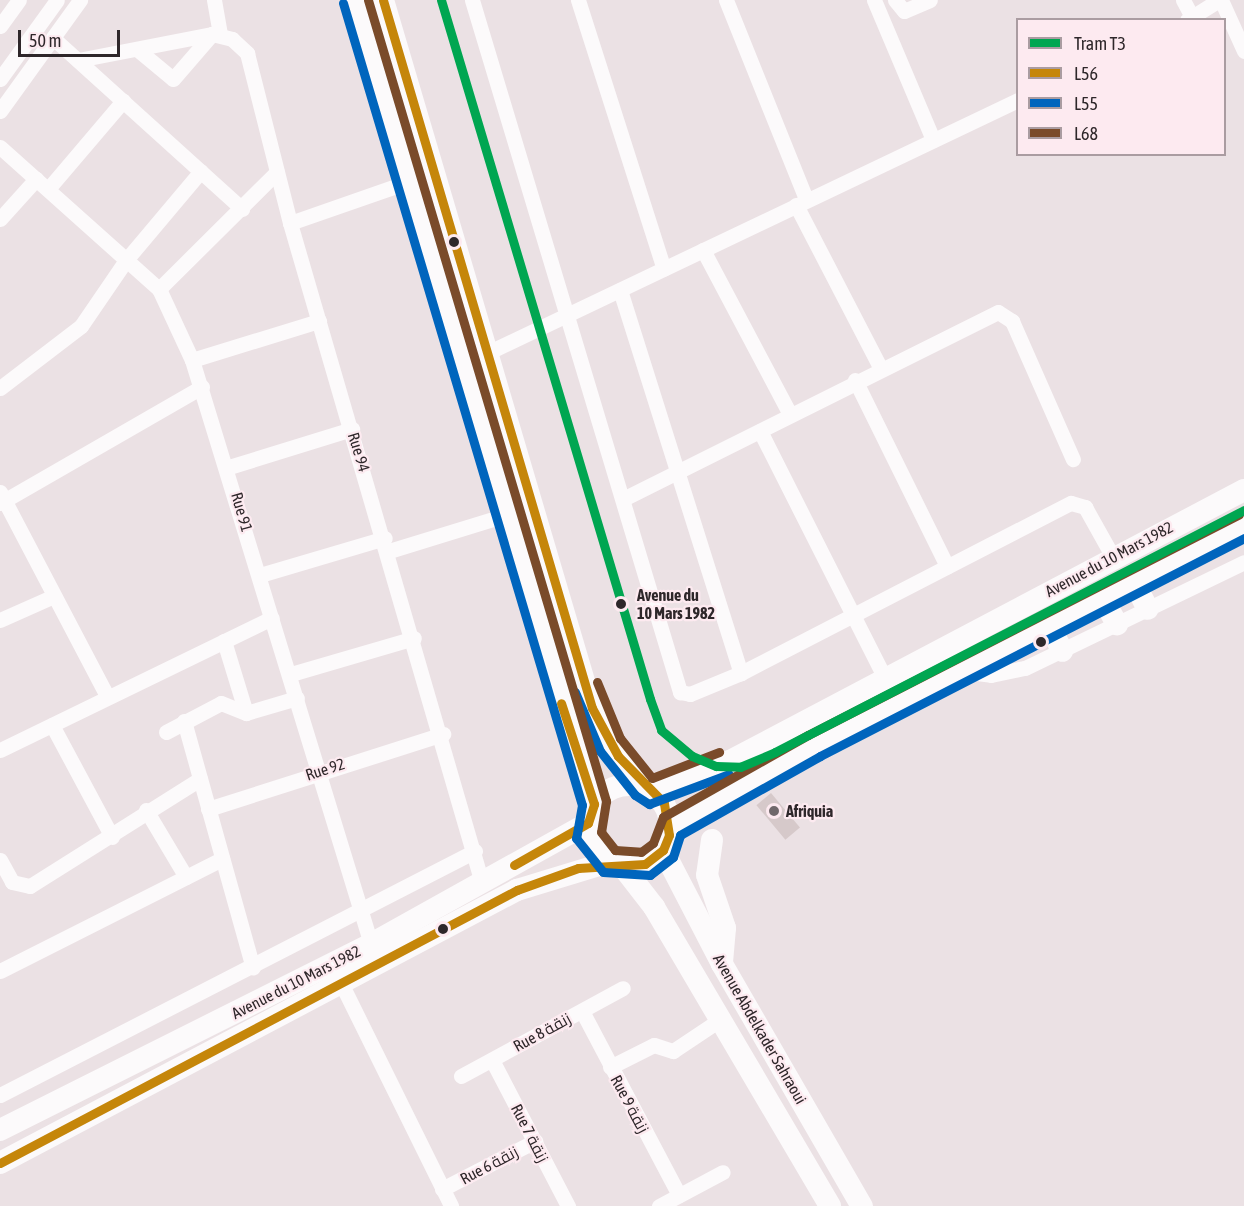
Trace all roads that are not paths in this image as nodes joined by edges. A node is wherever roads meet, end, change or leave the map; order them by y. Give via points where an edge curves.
1 (18, 0) edge
2 (57, 0) edge
3 (80, 0) edge
4 (214, 0) edge
5 (355, 0) edge
6 (383, 0) edge
7 (472, 0) edge
8 (578, 0) edge
9 (726, 0) edge
10 (874, 0) edge
11 (895, 0) edge
12 (930, 0) edge
13 (1184, 0) edge
14 (1215, 1) edge
15 (1189, 18) edge
16 (1225, 18) edge
17 (1226, 20) edge
18 (0, 26) edge
19 (216, 34) junction
20 (53, 38) junction
21 (138, 50) junction
22 (1244, 51) edge
23 (78, 60) junction
24 (0, 79) edge
25 (123, 100) junction
26 (1016, 100) edge
27 (0, 111) edge
28 (933, 140) junction
29 (0, 147) edge
30 (201, 171) junction
31 (277, 172) junction
32 (36, 179) junction
33 (408, 182) junction
34 (48, 189) junction
35 (801, 202) junction
36 (242, 209) junction
37 (0, 219) edge
38 (290, 223) junction
39 (703, 250) junction
40 (126, 260) junction
41 (664, 269) junction
42 (159, 289) junction
43 (620, 290) junction
44 (566, 316) junction
45 (319, 321) junction
46 (487, 353) junction
47 (192, 360) junction
48 (880, 367) junction
49 (855, 380) junction
50 (202, 387) junction
51 (0, 388) edge
52 (790, 414) junction
53 (352, 429) junction
54 (760, 431) junction
55 (1073, 459) dead end
56 (229, 467) junction
57 (675, 477) junction
58 (1244, 490) edge
59 (2, 498) edge
60 (623, 499) junction
61 (506, 515) junction
62 (1244, 525) edge
63 (387, 544) junction
64 (1113, 557) junction
65 (1244, 562) edge
66 (946, 566) junction
67 (260, 575) junction
68 (1134, 582) junction
69 (54, 596) junction
70 (1102, 598) junction
71 (1148, 609) junction
72 (854, 616) junction
73 (272, 618) junction
74 (0, 620) edge
75 (1117, 624) junction
76 (1049, 625) junction
77 (414, 638) junction
78 (224, 641) junction
79 (1062, 651) junction
80 (960, 671) junction
81 (741, 673) junction
82 (291, 674) junction
83 (884, 677) junction
84 (107, 696) junction
85 (297, 698) junction
86 (246, 713) junction
87 (184, 721) junction
88 (52, 725) junction
89 (166, 732) dead end
90 (443, 734) junction
91 (0, 750) edge
92 (320, 771) junction
93 (200, 779) junction
94 (649, 790) junction
95 (208, 809) junction
96 (146, 810) junction
97 (591, 814) junction
98 (670, 827) junction
99 (112, 837) junction
100 (712, 840) dead end
101 (663, 850) junction
102 (475, 851) junction
103 (222, 859) junction
104 (0, 860) edge
105 (616, 865) junction
106 (186, 877) junction
107 (482, 883) junction
108 (6, 884) edge
109 (361, 912) junction
110 (371, 944) junction
111 (722, 964) junction
112 (253, 968) junction
113 (0, 971) edge
114 (343, 987) junction
115 (623, 988) dead end
116 (582, 1011) junction
117 (721, 1019) junction
118 (492, 1060) junction
119 (610, 1067) junction
120 (461, 1076) dead end
121 (0, 1095) edge
122 (0, 1130) edge
123 (535, 1141) junction
124 (0, 1163) edge
125 (723, 1172) dead end
126 (442, 1189) junction
127 (679, 1196) junction
128 (451, 1206) edge
129 (568, 1206) edge
130 (658, 1206) edge
131 (830, 1206) edge
132 (862, 1206) edge

1 - 18 street
2 - 24 street
3 - 20 street
4 - 19 street
5 - 33 main road
6 - 46 main road
7 - 44 street
8 - 41 street
9 - 35 street
10 - 28 street
11 - 12 street via 904,11
13 - 15 street
14 - 15 street
14 - 16 street
17 - 22 street
19 - 21 street
19 - 21 street via 173,79
19 - 31 street, Rue 94 via 247,53
20 - 23 street
20 - 27 street
21 - 23 street
23 - 25 street
25 - 30 street
25 - 34 street
26 - 28 street
28 - 35 street
29 - 32 street, Rue 91
30 - 36 street
30 - 40 street
31 - 36 street
31 - 38 street, Rue 94
32 - 34 street, Rue 91
32 - 37 street
33 - 38 street
33 - 61 main road
34 - 40 street, Rue 91
35 - 39 street
35 - 48 street
36 - 42 street
38 - 45 street, Rue 94
39 - 41 street
39 - 52 street
40 - 42 street, Rue 91
40 - 51 street via 81,326
41 - 43 street
42 - 47 street, Rue 91
43 - 44 street
43 - 57 street
44 - 46 street
44 - 60 street
45 - 47 street
45 - 53 street, Rue 94
46 - 94 main road via 592,708 610,744
47 - 50 street, Rue 91
48 - 49 street
48 - 55 street via 1002,312 1012,321
49 - 52 street
49 - 66 street
50 - 56 street, Rue 91
50 - 59 street
52 - 54 street
53 - 56 street
53 - 63 street, Rue 94
54 - 57 street
54 - 72 street
56 - 67 street, Rue 91
57 - 60 street
57 - 81 street
58 - 64 main road, Avenue du 10 Mars 1982
59 - 69 street
60 - 81 street via 680,692 690,694
61 - 63 street
61 - 97 main road
62 - 68 main road, Avenue du 10 Mars 1982
63 - 67 street
63 - 77 street, Rue 94
64 - 66 street via 1085,507 1071,503
64 - 83 main road, Avenue du 10 Mars 1982
65 - 71 street
66 - 72 street
67 - 73 street, Rue 91
68 - 70 main road, Avenue du 10 Mars 1982
68 - 71 main road
69 - 74 street
69 - 84 street
70 - 75 main road
70 - 76 main road, Avenue du 10 Mars 1982
71 - 75 street
72 - 81 street
72 - 83 street
73 - 78 street
73 - 82 street, Rue 91
75 - 79 street
76 - 79 main road
76 - 80 main road, Avenue du 10 Mars 1982
77 - 82 street
77 - 90 street, Rue 94
78 - 84 street
78 - 86 street
79 - 80 street via 1014,672
80 - 98 main road, Avenue du 10 Mars 1982
82 - 85 street, Rue 91
83 - 94 main road, Avenue du 10 Mars 1982 via 730,761
84 - 88 street
85 - 86 street
85 - 92 street, Rue 91
86 - 87 street via 221,703
87 - 89 street
87 - 93 street
88 - 91 street
88 - 99 street
90 - 92 street, Rue 92
90 - 102 street, Rue 94
92 - 95 street, Rue 92
92 - 109 street, Rue 91
93 - 95 street
93 - 96 street
94 - 97 main road via 617,786
94 - 98 main road
95 - 103 street
96 - 99 street
96 - 106 street
97 - 105 main road via 592,846
97 - 107 main road, Avenue du 10 Mars 1982
98 - 101 main road
99 - 108 street via 30,886
100 - 111 main road via 707,875 725,928
101 - 105 main road via 645,864
101 - 111 main road, Avenue Abdelkader Sahraoui
102 - 107 street, Rue 94
102 - 109 street
103 - 106 street
103 - 112 street
104 - 108 street
105 - 114 main road, Avenue du 10 Mars 1982 via 517,890
105 - 117 main road, Avenue Abdelkader Sahraoui via 654,907
106 - 113 street
107 - 110 main road, Avenue du 10 Mars 1982
109 - 110 street, Rue 91
109 - 112 street
110 - 122 main road, Avenue du 10 Mars 1982
111 - 132 main road, Avenue Abdelkader Sahraoui
112 - 121 street
114 - 124 main road, Avenue du 10 Mars 1982
114 - 126 street
115 - 116 street, Rue 8 زنقة
116 - 118 street, Rue 8 زنقة
116 - 119 street, Rue 9 زنقة
117 - 119 street via 673,1051 654,1045
117 - 131 main road, Avenue Abdelkader Sahraoui
118 - 120 street, Rue 8 زنقة
118 - 123 street, Rue 7 زنقة
119 - 127 street, Rue 9 زنقة
123 - 126 street, Rue 6 زنقة
123 - 129 street, Rue 7 زنقة
125 - 127 street
126 - 128 street
127 - 130 street

